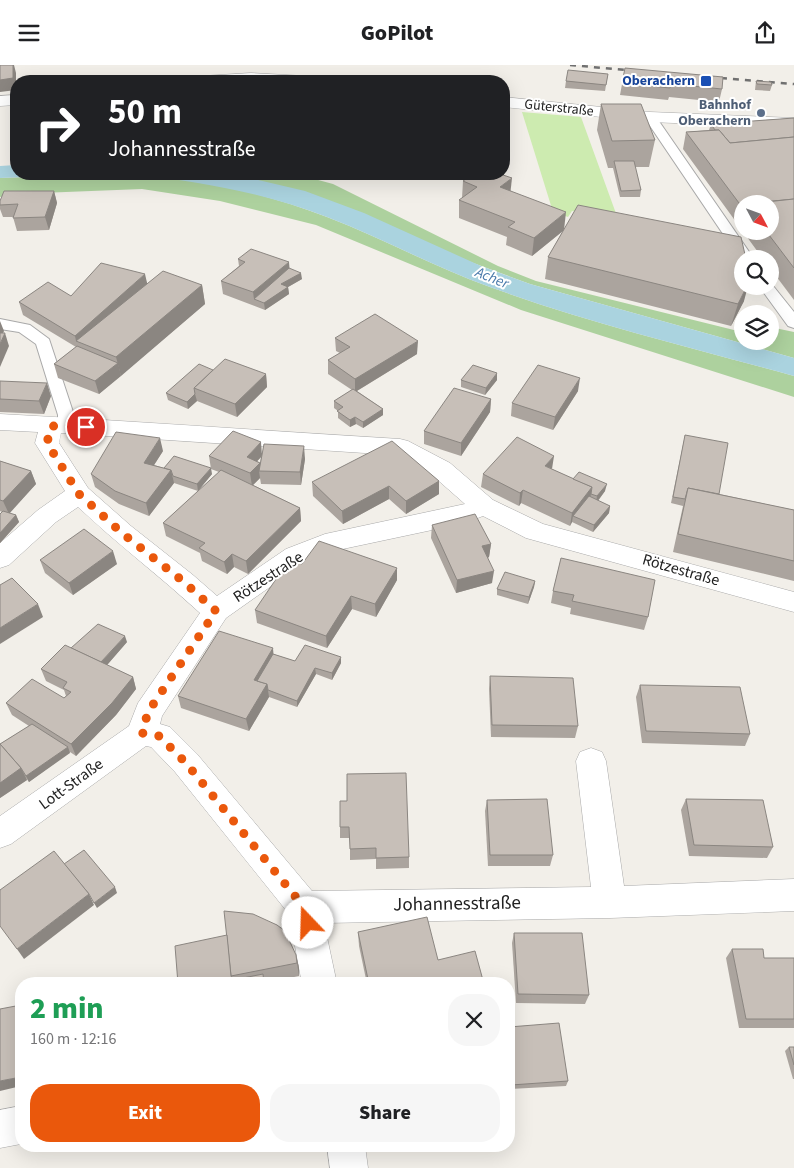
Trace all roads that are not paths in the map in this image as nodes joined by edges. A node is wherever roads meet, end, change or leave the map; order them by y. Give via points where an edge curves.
1 (510, 104) edge
2 (650, 117) junction
3 (794, 123) edge
4 (741, 250) edge
5 (773, 295) edge
6 (794, 323) edge
7 (0, 324) edge
8 (0, 422) edge
9 (59, 426) junction
10 (79, 494) junction
11 (484, 506) junction
12 (0, 558) edge
13 (794, 602) edge
14 (216, 611) junction
15 (142, 733) junction
16 (591, 761) dead end
17 (0, 835) edge
18 (794, 895) edge
19 (610, 902) junction
20 (304, 907) junction
21 (319, 977) edge
22 (15, 1126) edge
23 (0, 1129) edge
24 (347, 1152) edge
25 (349, 1168) edge

1 - 2 street, Güterstraße
2 - 3 street, Güterstraße
2 - 4 lane
5 - 6 lane
7 - 9 lane via 24,328 42,342 66,415
8 - 9 street, Rötzestraße
9 - 10 street, Rötzestraße via 47,443
9 - 11 street, Rötzestraße via 400,447 441,469
10 - 12 street via 47,515
10 - 14 street, Rötzestraße
11 - 13 street, Rötzestraße via 535,531
11 - 14 street, Rötzestraße via 465,514 334,541 310,550 295,556
14 - 15 street via 148,712
15 - 17 street, Lott-Straße
15 - 20 street via 159,736 186,763
16 - 19 street
18 - 19 street, Johannesstraße
19 - 20 street, Johannesstraße
20 - 21 street
22 - 23 street
24 - 25 street

